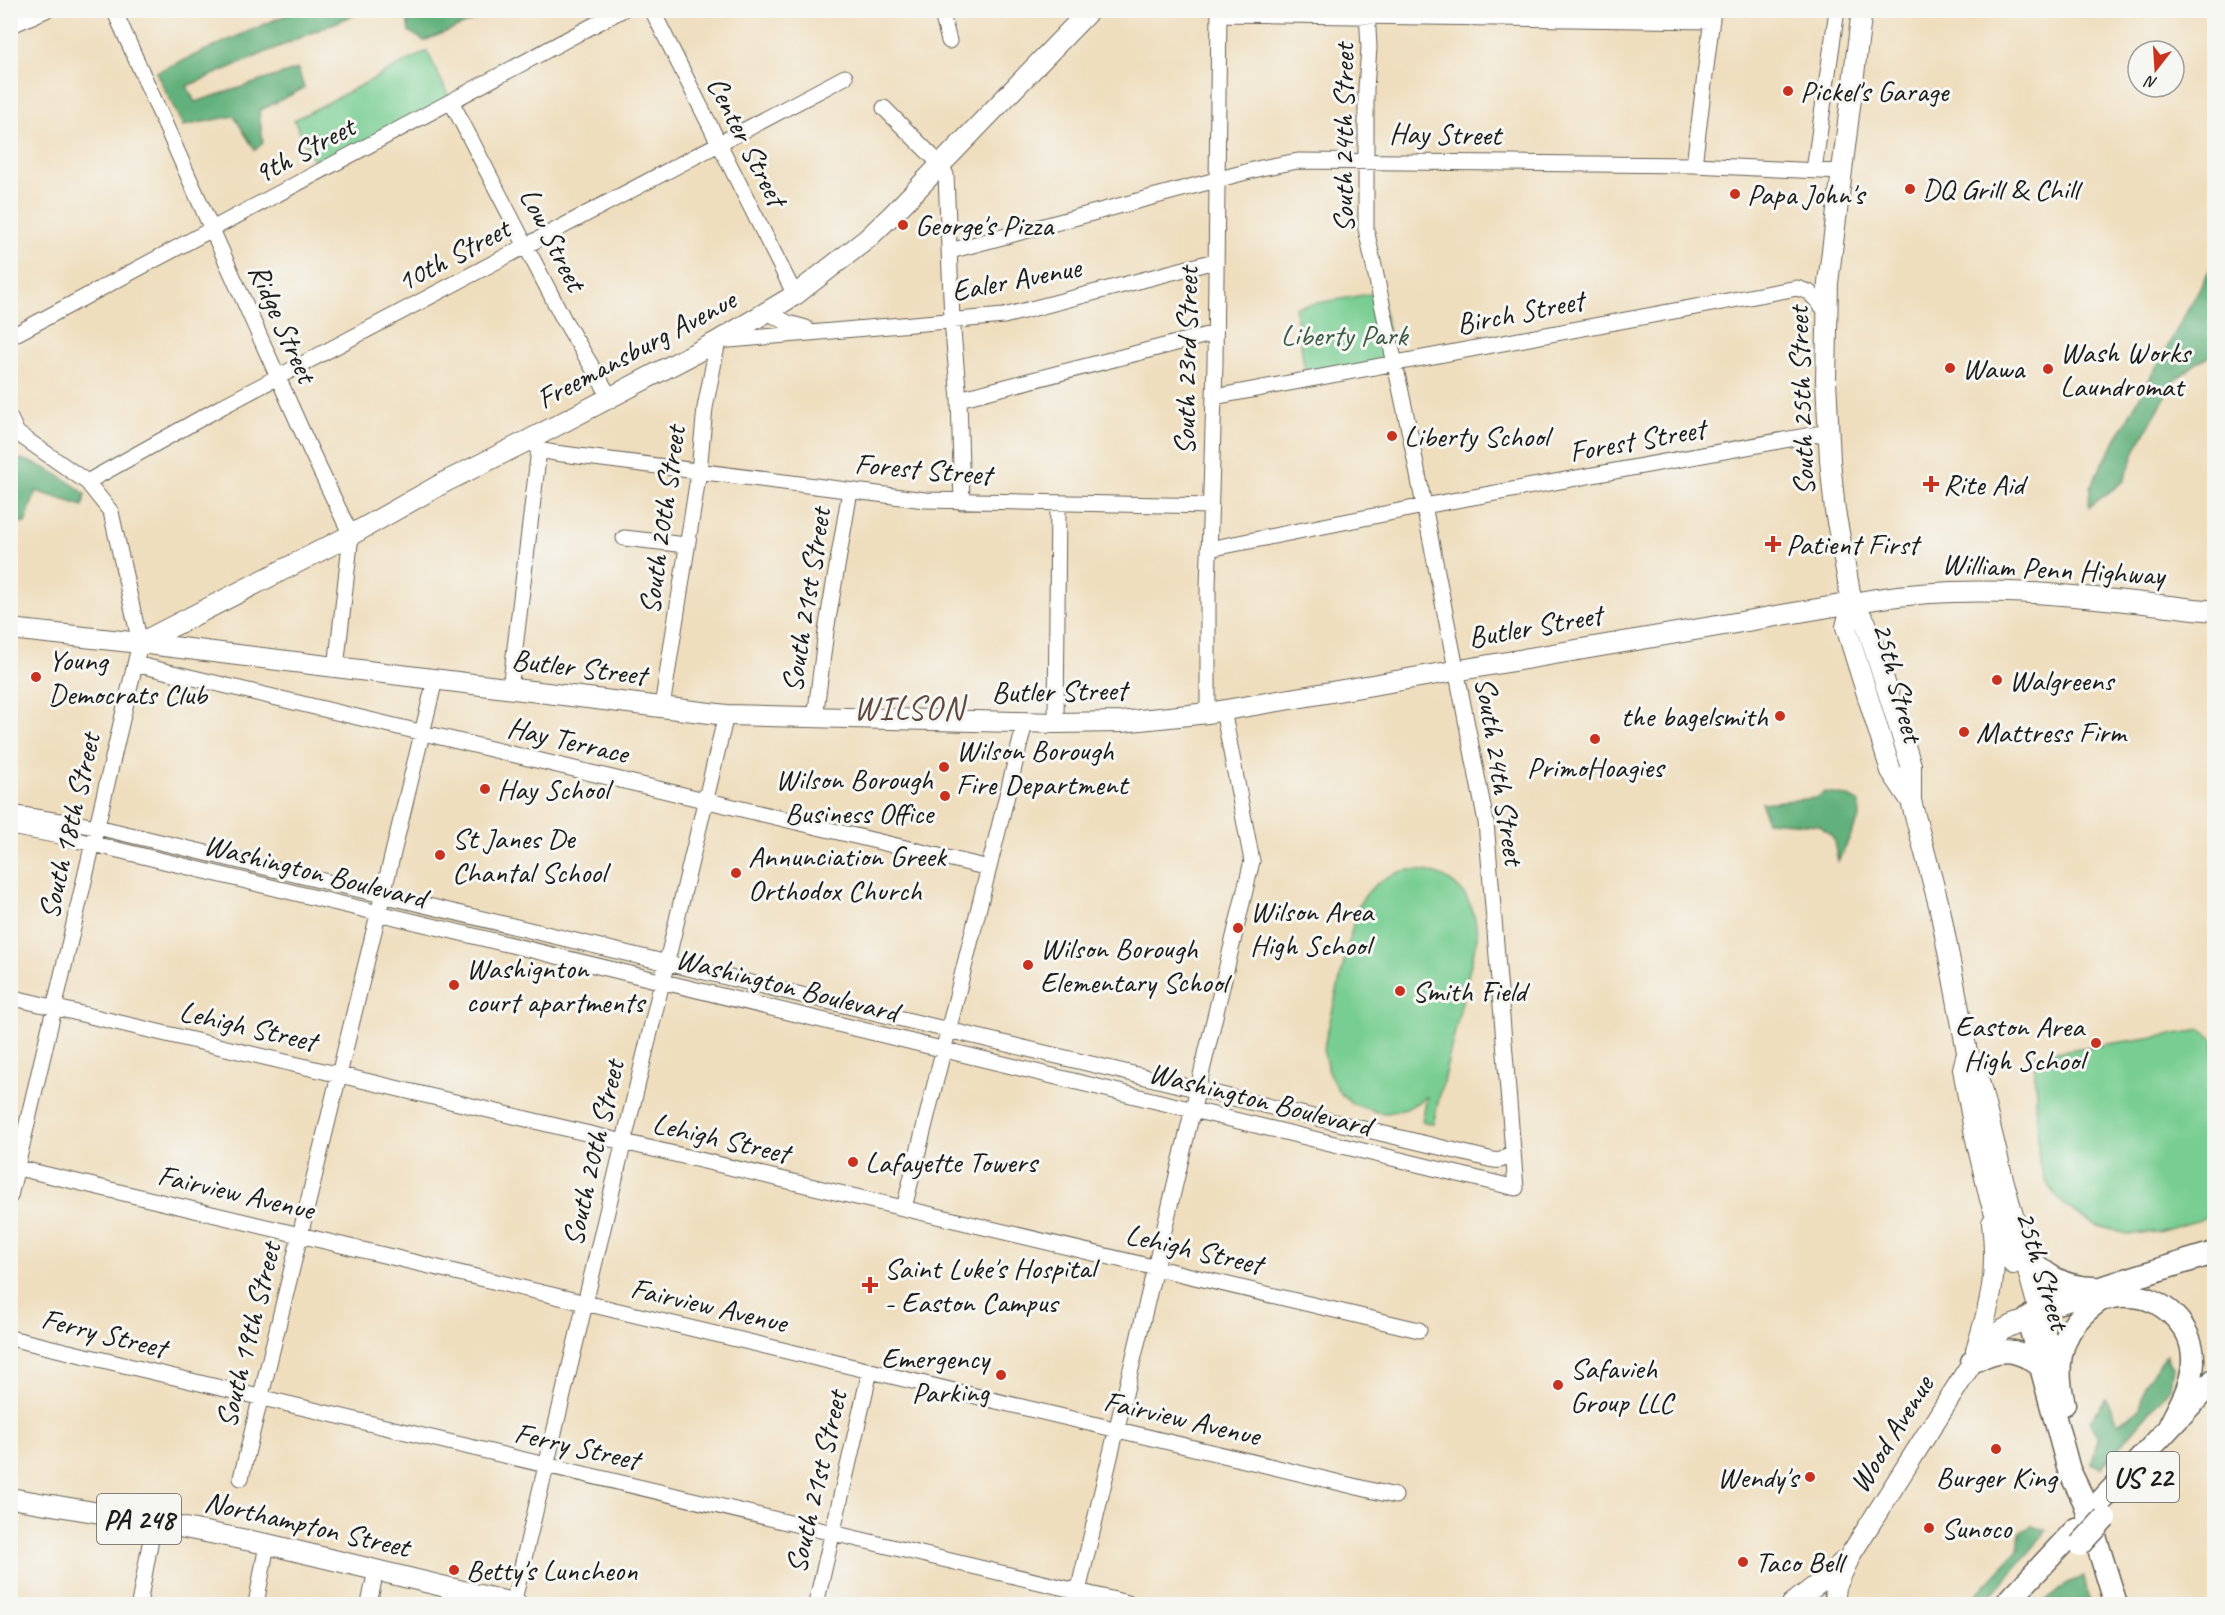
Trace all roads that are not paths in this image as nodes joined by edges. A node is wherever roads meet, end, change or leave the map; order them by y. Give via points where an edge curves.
1 (46, 10) edge
2 (114, 10) edge
3 (622, 10) edge
4 (652, 10) edge
5 (941, 10) edge
6 (1090, 10) edge
7 (1837, 10) edge
8 (1862, 10) edge
9 (1219, 12) edge
10 (1367, 14) edge
11 (1616, 15) edge
12 (1713, 16) edge
13 (10, 26) edge
14 (949, 41) dead end
15 (845, 77) dead end
16 (452, 103) junction
17 (884, 108) dead end
18 (718, 144) junction
19 (1366, 160) junction
20 (941, 165) junction
21 (1694, 165) junction
22 (1814, 170) junction
23 (1842, 172) junction
24 (1217, 181) junction
25 (212, 230) junction
26 (527, 246) junction
27 (950, 251) junction
28 (1215, 261) junction
29 (795, 295) junction
30 (767, 312) junction
31 (1827, 312) junction
32 (952, 320) junction
33 (824, 330) junction
34 (1215, 333) junction
35 (10, 337) edge
36 (718, 341) junction
37 (1395, 363) junction
38 (278, 378) junction
39 (1214, 397) junction
40 (610, 398) junction
41 (958, 399) junction
42 (10, 418) edge
43 (1828, 432) junction
44 (10, 444) edge
45 (534, 445) junction
46 (37, 448) junction
47 (699, 471) junction
48 (87, 482) junction
49 (850, 491) junction
50 (962, 502) junction
51 (1058, 503) junction
52 (1210, 506) junction
53 (1424, 506) junction
54 (351, 535) junction
55 (624, 538) dead end
56 (686, 545) junction
57 (1209, 549) junction
58 (1852, 603) junction
59 (2214, 611) edge
60 (10, 629) edge
61 (140, 643) junction
62 (135, 664) junction
63 (336, 668) junction
64 (1457, 669) junction
65 (435, 680) junction
66 (510, 689) junction
67 (662, 707) junction
68 (1216, 712) junction
69 (726, 715) junction
70 (815, 718) junction
71 (1025, 723) junction
72 (1056, 723) junction
73 (422, 732) junction
74 (706, 800) junction
75 (10, 813) edge
76 (10, 827) edge
77 (97, 827) junction
78 (93, 845) junction
79 (989, 867) junction
80 (382, 895) junction
81 (378, 914) junction
82 (667, 963) junction
83 (662, 982) junction
84 (10, 997) edge
85 (55, 1008) junction
86 (948, 1030) junction
87 (944, 1050) junction
88 (1967, 1052) junction
89 (339, 1075) junction
90 (1198, 1090) junction
91 (1193, 1110) junction
92 (624, 1143) junction
93 (1513, 1151) junction
94 (14, 1167) edge
95 (1516, 1188) joint
96 (10, 1196) edge
97 (1990, 1199) junction
98 (904, 1208) junction
99 (300, 1235) junction
100 (2214, 1253) edge
101 (2024, 1254) junction
102 (1155, 1268) junction
103 (2099, 1294) junction
104 (585, 1303) junction
105 (2036, 1315) junction
106 (1419, 1330) dead end
107 (10, 1338) edge
108 (1972, 1362) junction
109 (2041, 1366) junction
110 (870, 1371) junction
111 (2214, 1380) edge
112 (2058, 1382) junction
113 (260, 1399) junction
114 (2214, 1401) edge
115 (2170, 1425) junction
116 (1117, 1430) junction
117 (546, 1467) junction
118 (241, 1478) dead end
119 (1395, 1496) dead end
120 (10, 1498) edge
121 (2097, 1507) junction
122 (154, 1522) junction
123 (832, 1533) junction
124 (2078, 1537) junction
125 (267, 1544) junction
126 (1851, 1554) junction
127 (376, 1570) junction
128 (1077, 1598) edge
129 (2113, 1601) edge
130 (515, 1604) edge
131 (139, 1605) edge
132 (256, 1605) edge
133 (369, 1605) edge
134 (816, 1605) edge
135 (1131, 1605) edge
136 (1792, 1605) edge
137 (1834, 1605) edge
138 (2006, 1605) edge
139 (2026, 1605) edge

1 - 13 street
2 - 25 street, Ridge Street
3 - 16 street, 9th Street
4 - 18 street, Center Street
5 - 14 street
6 - 20 main road, Freemansburg Avenue
7 - 22 street
8 - 23 main road, South 25th Street
9 - 10 street
9 - 24 street, South 23rd Street
10 - 11 street
10 - 19 street, South 24th Street
11 - 12 street
12 - 21 street
15 - 18 street, 10th Street
16 - 25 street, 9th Street
16 - 26 street, Low Street
17 - 20 street
18 - 26 street, 10th Street
18 - 29 street, Center Street
19 - 21 street, Hay Street
19 - 24 street, Hay Street via 1286,162
19 - 37 street, South 24th Street via 1366,229
20 - 27 street
20 - 29 main road, Freemansburg Avenue via 867,239
21 - 22 street, Hay Street
22 - 23 street, Hay Street
23 - 31 main road, South 25th Street
24 - 27 street, Hay Street
24 - 28 street, South 23rd Street
25 - 35 street, 9th Street
25 - 38 street, Ridge Street
26 - 38 street, 10th Street
26 - 40 street, Low Street
27 - 32 street
28 - 32 street, Ealer Avenue via 1004,316
28 - 34 street, South 23rd Street
29 - 30 main road, Freemansburg Avenue
30 - 33 street, Ealer Avenue via 788,323
30 - 36 main road, Freemansburg Avenue
31 - 37 street, Birch Street via 1809,292 1797,288
31 - 43 main road, South 25th Street
32 - 33 street, Ealer Avenue
32 - 41 street
33 - 36 street, Ealer Avenue
34 - 39 street, South 23rd Street
34 - 41 street
36 - 40 main road, Freemansburg Avenue
36 - 47 street, South 20th Street via 705,408
37 - 39 street, Birch Street
37 - 53 street, South 24th Street
38 - 48 street, 10th Street
38 - 54 street, Ridge Street
39 - 52 street, South 23rd Street
40 - 45 main road, Freemansburg Avenue
41 - 50 street
42 - 46 street via 17,433
43 - 53 street, Forest Street
43 - 58 main road, South 25th Street via 1835,512
44 - 46 street
45 - 47 street, Forest Street via 634,464
45 - 54 main road, Freemansburg Avenue via 445,482
45 - 66 street
46 - 48 street
47 - 49 street, Forest Street
47 - 56 street, South 20th Street
48 - 61 street via 111,512
49 - 50 street, Forest Street
49 - 70 street, South 21st Street
50 - 51 street, Forest Street
51 - 52 street, Forest Street
51 - 72 street
52 - 57 street, South 23rd Street
53 - 57 street, Forest Street
53 - 64 street, South 24th Street
54 - 61 main road, Freemansburg Avenue
54 - 63 street
55 - 56 street
56 - 67 street, South 20th Street
57 - 68 street, South 23rd Street
58 - 59 main road, William Penn Highway via 1931,591 1980,590
58 - 64 main road, Butler Street
58 - 88 main road, 25th Street via 1846,627 1891,771 1911,801 1939,902
60 - 61 main road, Butler Street
61 - 62 street, South 18th Street
61 - 63 main road, Butler Street
62 - 73 street, Hay Terrace
62 - 77 street, South 18th Street
63 - 65 main road, Butler Street
64 - 68 main road, Butler Street
64 - 93 street, South 24th Street via 1486,822
65 - 66 main road, Butler Street
65 - 73 street, South 19th Street
66 - 67 main road, Butler Street
67 - 69 main road, Butler Street
68 - 72 main road, Butler Street via 1121,722
68 - 90 street, South 23rd Street via 1252,861
69 - 70 main road, Butler Street
69 - 74 street, South 20th Street
70 - 71 main road, Butler Street
71 - 72 main road, Butler Street
71 - 79 street
73 - 74 street, Hay Terrace
73 - 80 street, South 19th Street
74 - 79 street, Hay Terrace
74 - 82 street, South 20th Street
75 - 77 street, Washington Boulevard
76 - 78 street, Washington Boulevard
77 - 78 street, South 18th Street
77 - 80 street, Washington Boulevard
78 - 81 street, Washington Boulevard
78 - 85 street, South 18th Street
79 - 86 street
80 - 81 street, South 19th Street
80 - 82 street, Washington Boulevard
81 - 83 street, Washington Boulevard
81 - 89 street, South 19th Street
82 - 83 street, South 20th Street
82 - 86 street, Washington Boulevard
83 - 87 street, Washington Boulevard
83 - 92 street, South 20th Street
84 - 85 street, Lehigh Street
85 - 89 street, Lehigh Street
85 - 94 street, South 18th Street
86 - 87 street
86 - 90 street, Washington Boulevard
87 - 91 street, Washington Boulevard
87 - 98 street
88 - 97 main road, 25th Street via 1963,1069
88 - 101 main road, 25th Street via 1976,1068
89 - 92 street, Lehigh Street
89 - 99 street, South 19th Street
90 - 91 street, South 23rd Street
90 - 93 street, Washington Boulevard via 1499,1161
91 - 95 street, Washington Boulevard
91 - 102 street, South 23rd Street
92 - 98 street, Lehigh Street
92 - 104 street, South 20th Street
93 - 95 street, South 24th Street
94 - 96 street, South 18th Street
94 - 99 street, Fairview Avenue
97 - 105 main road, 25th Street
97 - 108 main road via 1994,1286
98 - 102 street, Lehigh Street
99 - 104 street, Fairview Avenue
99 - 113 street, South 19th Street
100 - 103 highway
101 - 103 highway via 2041,1272 2059,1282
101 - 105 main road, 25th Street
102 - 106 street, Lehigh Street
102 - 116 street, South 23rd Street
103 - 105 highway
103 - 112 highway via 2069,1331
103 - 115 highway via 2151,1300 2171,1313 2186,1333 2193,1354 2192,1370
104 - 110 street, Fairview Avenue
104 - 117 street, South 20th Street
105 - 108 main road, Wood Avenue via 1994,1335
105 - 109 highway, 25th Street
105 - 112 main road, 25th Street
107 - 113 street, Ferry Street
108 - 109 highway via 2006,1351 2024,1355
108 - 126 main road, Wood Avenue
109 - 121 highway, 25th Street via 2069,1470
110 - 116 street, Fairview Avenue
110 - 123 street, South 21st Street
111 - 115 highway, US 22
112 - 121 highway, 25th Street via 2081,1467
113 - 117 street, Ferry Street
113 - 118 street, South 19th Street
114 - 121 highway, US 22
115 - 121 highway, US 22
116 - 119 street, Fairview Avenue
116 - 128 street, South 23rd Street
117 - 123 street, Ferry Street
117 - 130 street, South 20th Street
120 - 122 main road, Northampton Street / PA 248
121 - 124 highway, US 22
121 - 129 highway, 25th Street
122 - 125 main road, Northampton Street / PA 248
122 - 131 street
123 - 128 street, Ferry Street
123 - 134 street, South 21st Street
124 - 138 highway, US 22
124 - 139 highway, US 22
125 - 127 main road, Northampton Street / PA 248
125 - 132 street
126 - 136 main road
126 - 137 main road, Wood Avenue via 1836,1587
127 - 130 main road, Northampton Street / PA 248
127 - 133 street
128 - 135 street, Ferry Street

